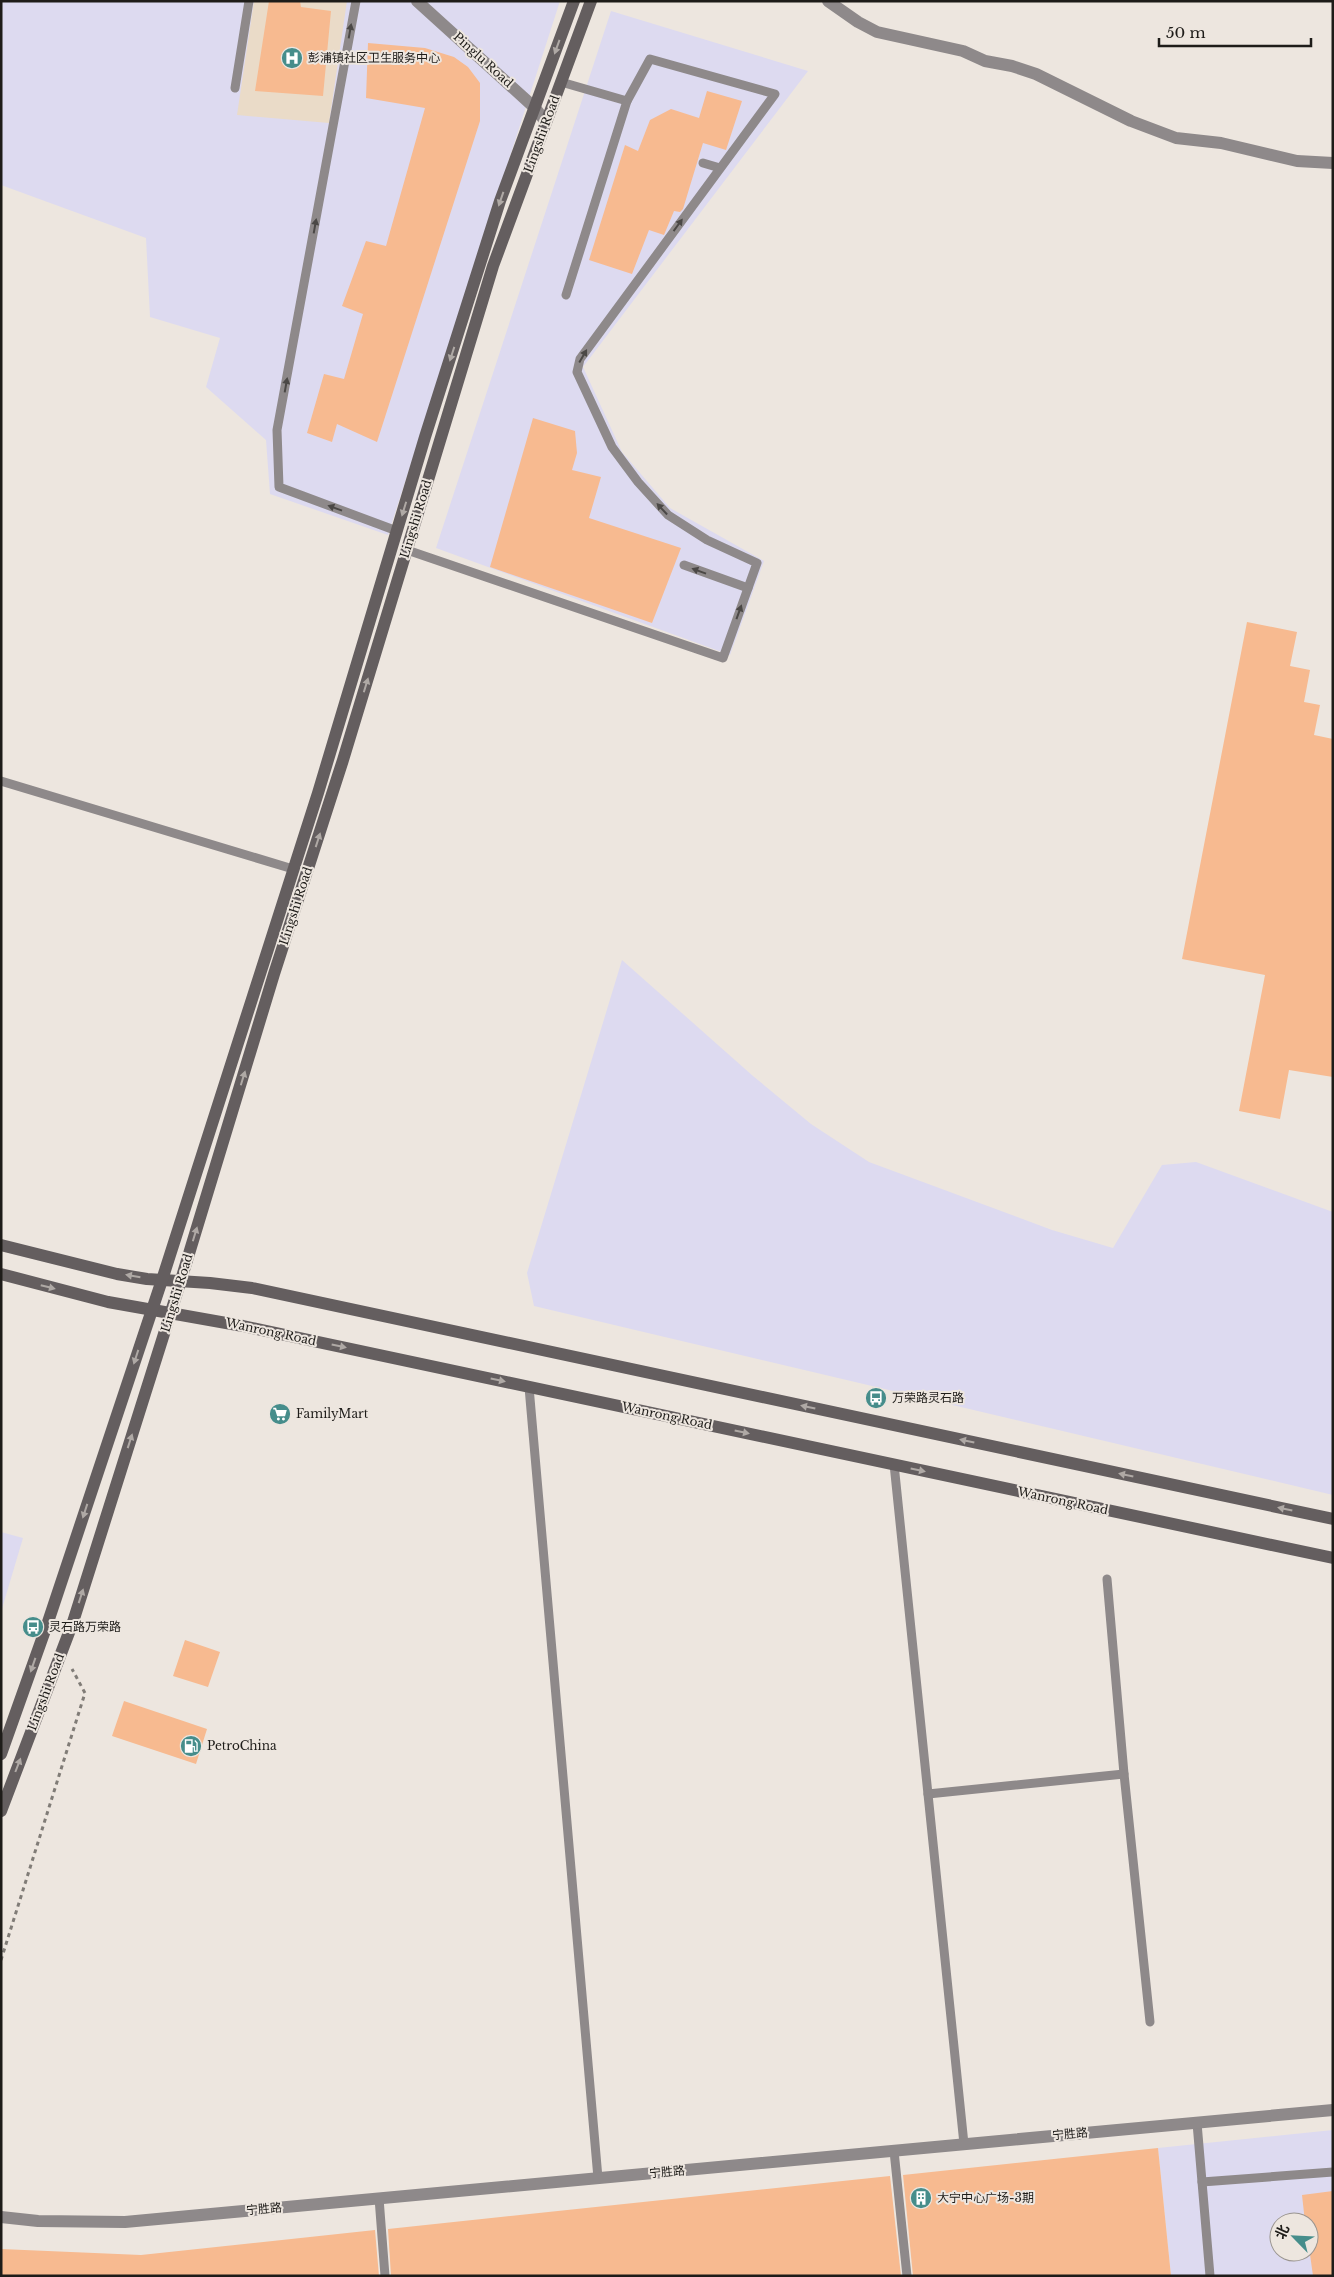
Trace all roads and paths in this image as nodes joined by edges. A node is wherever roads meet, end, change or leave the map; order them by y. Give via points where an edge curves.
1 (249, 1) edge
2 (356, 1) edge
3 (417, 1) edge
4 (574, 1) edge
5 (591, 1) edge
6 (828, 1) edge
7 (561, 82) junction
8 (235, 88) dead end
9 (627, 101) junction
10 (535, 108) junction
11 (546, 122) junction
12 (704, 163) dead end
13 (1333, 163) edge
14 (720, 168) junction
15 (566, 295) dead end
16 (397, 531) junction
17 (407, 550) junction
18 (684, 565) dead end
19 (748, 588) junction
20 (1, 781) edge
21 (293, 869) junction
22 (1, 1245) edge
23 (1, 1274) edge
24 (162, 1280) junction
25 (181, 1280) junction
26 (152, 1311) junction
27 (171, 1314) junction
28 (529, 1387) junction
29 (894, 1464) junction
30 (1333, 1519) edge
31 (1333, 1558) edge
32 (1107, 1579) dead end
33 (62, 1650) junction
34 (1, 1754) edge
35 (1124, 1774) junction
36 (928, 1794) junction
37 (1, 1810) edge
38 (1, 1960) edge
39 (1150, 2022) dead end
40 (1333, 2110) edge
41 (1197, 2123) junction
42 (964, 2144) junction
43 (894, 2151) junction
44 (1333, 2172) edge
45 (598, 2178) junction
46 (1202, 2182) junction
47 (379, 2198) junction
48 (1, 2217) edge
49 (385, 2276) edge
50 (907, 2276) edge
51 (1210, 2276) edge

1 - 8 lane
16 -> 2 lane via 279,487 277,430
3 - 10 street, Pinglu Road
4 -> 10 main road, Lingshi Road
5 - 7 main road, Lingshi Road
6 - 13 street via 876,32 963,51 985,61 1036,74 1131,121 1176,138 1221,142 1297,160
7 - 9 lane
7 - 11 main road, Lingshi Road
9 - 14 lane via 650,59 775,94
9 - 15 lane
10 - 11 street, Pinglu Road
10 -> 16 main road, Lingshi Road via 500,201
11 - 17 main road, Lingshi Road via 493,266
12 - 14 lane
19 -> 14 lane via 758,563 707,540 668,515 612,447 576,372 580,359
16 - 21 main road, Lingshi Road
17 -> 19 lane via 723,658
25 -> 17 main road, Lingshi Road
19 -> 18 lane
20 - 21 lane
21 - 24 main road, Lingshi Road
24 -> 22 main road via 117,1274
23 -> 26 main road, Wanrong Road
24 - 25 main road
24 - 26 main road, Lingshi Road
25 - 27 main road, Lingshi Road
30 -> 25 main road via 252,1288
26 - 27 main road, Wanrong Road
26 -> 34 main road, Lingshi Road
27 -> 28 main road, Wanrong Road via 243,1326
33 -> 27 main road, Lingshi Road
28 -> 29 main road, Wanrong Road
28 - 45 lane
29 -> 31 main road, Wanrong Road
29 - 36 lane
32 - 35 lane
37 -> 33 main road, Lingshi Road
33 - 38 path via 85,1693
35 - 36 lane
35 - 39 lane
36 - 42 lane
40 - 41 street, 宁胜路
41 - 42 street, 宁胜路
41 - 46 lane
42 - 43 street, 宁胜路
43 - 45 street, 宁胜路
43 - 50 lane
44 - 46 lane
45 - 47 street, 宁胜路
46 - 51 lane
47 - 48 street, 宁胜路 via 125,2222 38,2221
47 - 49 lane

